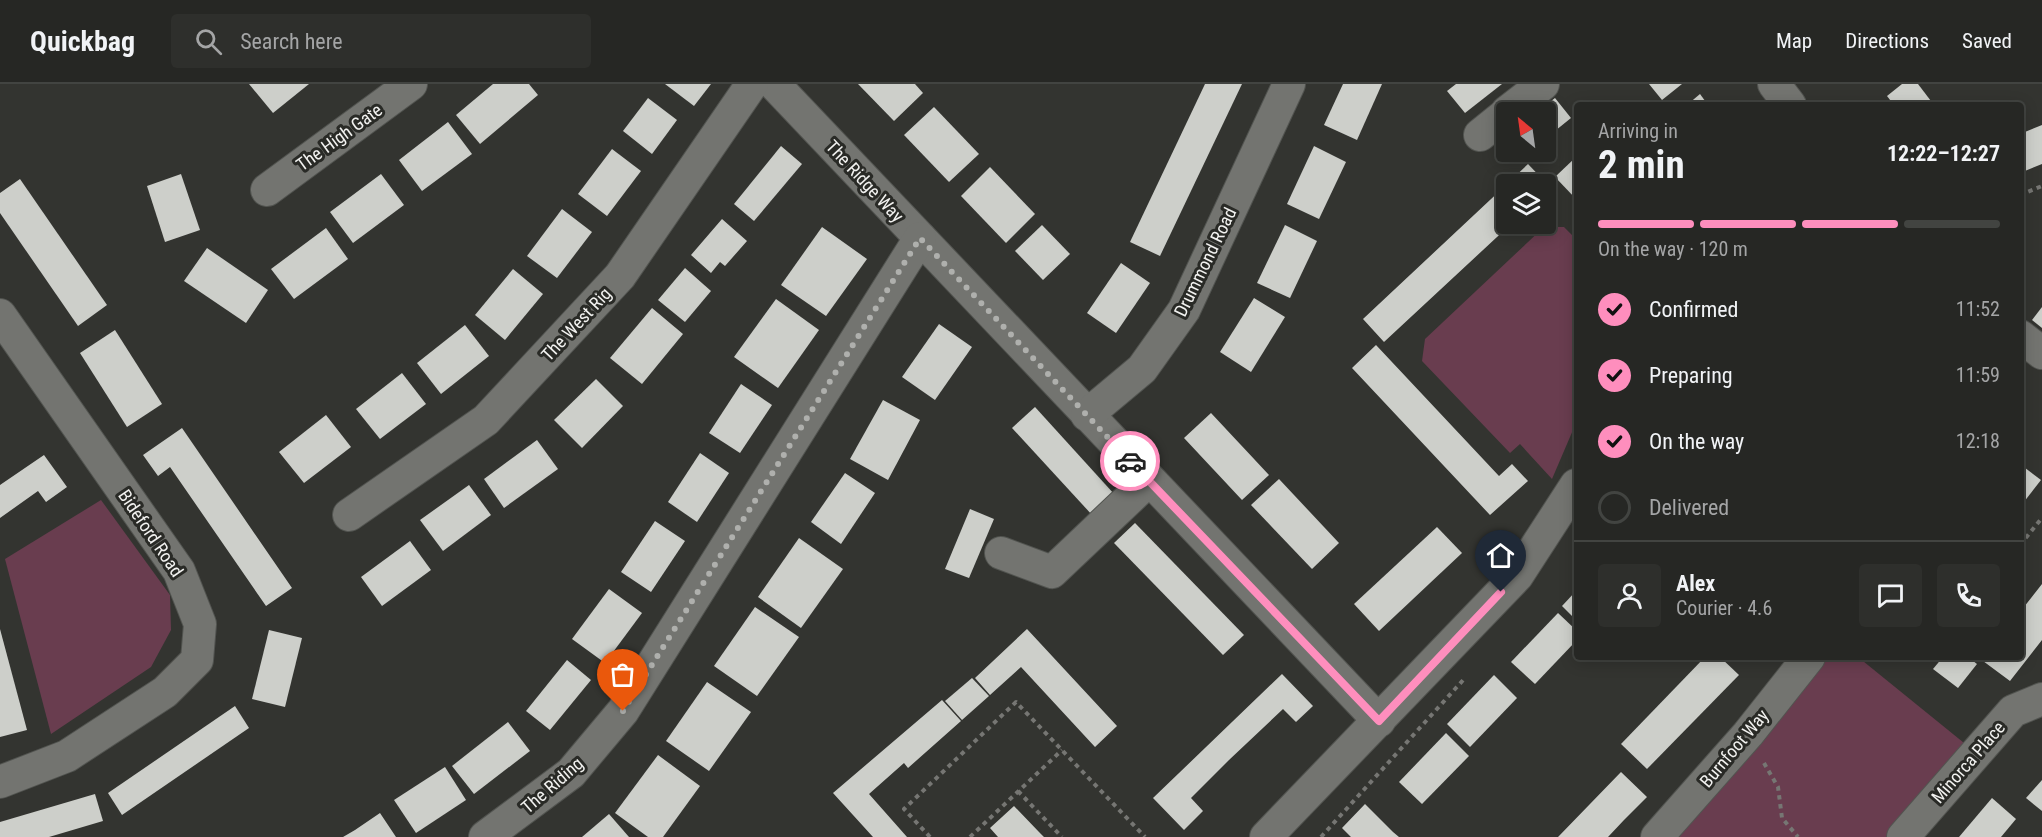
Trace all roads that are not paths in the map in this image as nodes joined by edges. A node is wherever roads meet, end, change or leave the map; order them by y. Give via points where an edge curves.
1 (411, 84) edge
2 (753, 84) edge
3 (774, 84) edge
4 (1289, 84) edge
5 (1543, 84) edge
6 (1774, 84) edge
7 (1521, 102) edge
8 (1788, 102) edge
9 (1496, 122) edge
10 (1480, 135) dead end
11 (267, 190) dead end
12 (920, 238) junction
13 (0, 315) edge
14 (2024, 339) edge
15 (2042, 353) edge
16 (1087, 415) junction
17 (1149, 480) junction
18 (1574, 488) edge
19 (349, 515) dead end
20 (1001, 553) dead end
21 (1799, 661) edge
22 (2042, 699) edge
23 (1379, 721) junction
24 (0, 782) edge
25 (485, 837) edge
26 (1266, 837) edge
27 (1657, 837) edge
28 (1903, 837) edge

1 - 11 street, The High Gate
2 - 19 street, The West Rig via 620,276 502,403 486,420
3 - 12 street, The Ridge Way
4 - 16 street, Drummond Road via 1184,310 1142,369
5 - 7 street
6 - 8 street
9 - 10 street
12 - 16 street, The Ridge Way
12 - 25 street, The Riding via 623,711 571,773
13 - 24 street, Bideford Road via 180,571 200,624 197,660 165,692 67,756
14 - 15 street
16 - 17 street, The Ridge Way
17 - 20 street via 1052,572
17 - 23 street, The Ridge Way
18 - 23 street via 1517,576
21 - 27 street, Burnfoot Way via 1748,734
22 - 28 street, Minorca Place via 2013,711
23 - 26 street

